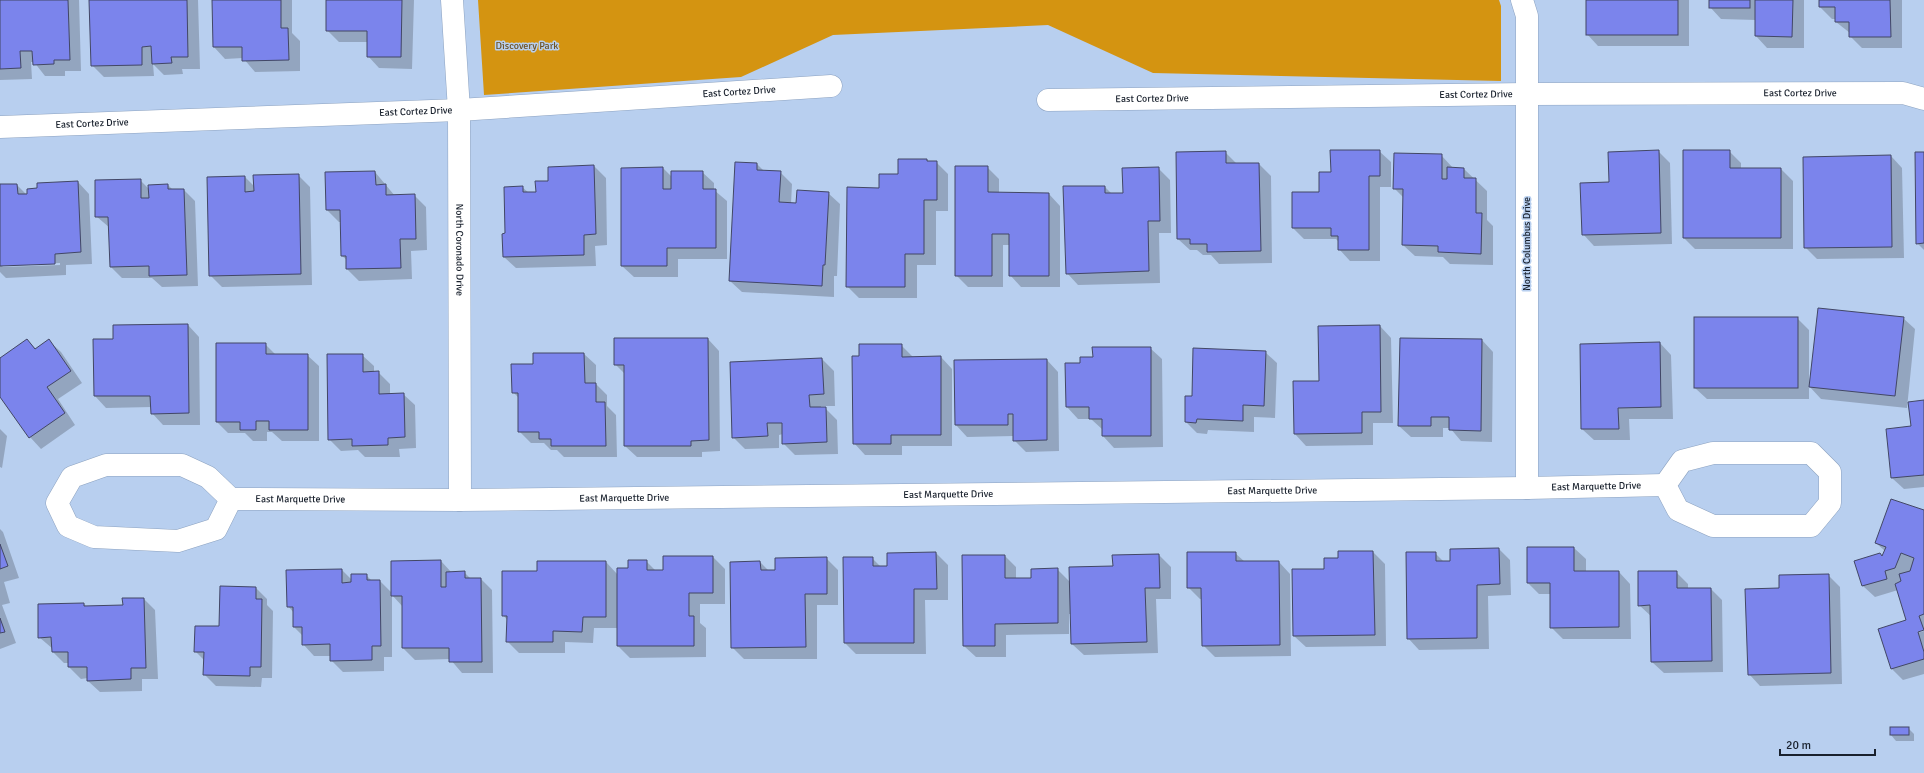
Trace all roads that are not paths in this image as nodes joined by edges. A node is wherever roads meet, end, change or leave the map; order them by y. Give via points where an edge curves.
1 (452, 0) edge
2 (1522, 0) edge
3 (831, 86) dead end
4 (1924, 87) edge
5 (1903, 93) junction
6 (1526, 94) junction
7 (1924, 99) edge
8 (1048, 100) dead end
9 (459, 110) junction
10 (0, 127) edge
11 (1665, 485) junction
12 (1527, 488) junction
13 (231, 499) junction
14 (460, 500) junction

1 - 9 street, North Coronado Drive
2 - 6 street, North Columbus Drive via 1526,16
3 - 9 street, East Cortez Drive
4 - 5 street, East Cortez Drive
5 - 6 street, East Cortez Drive
5 - 7 street, East Cortez Drive
6 - 8 street, East Cortez Drive
6 - 12 street, North Columbus Drive
9 - 10 street, East Cortez Drive
9 - 14 street, North Coronado Drive
11 - 11 street via 1678,510 1713,526 1811,526 1830,503 1830,472 1811,453 1713,453 1682,461
11 - 12 street, East Marquette Drive
12 - 14 street, East Marquette Drive
13 - 13 street via 208,476 182,465 106,465 72,476 57,503 68,526 94,537 178,541 216,529
13 - 14 street, East Marquette Drive

